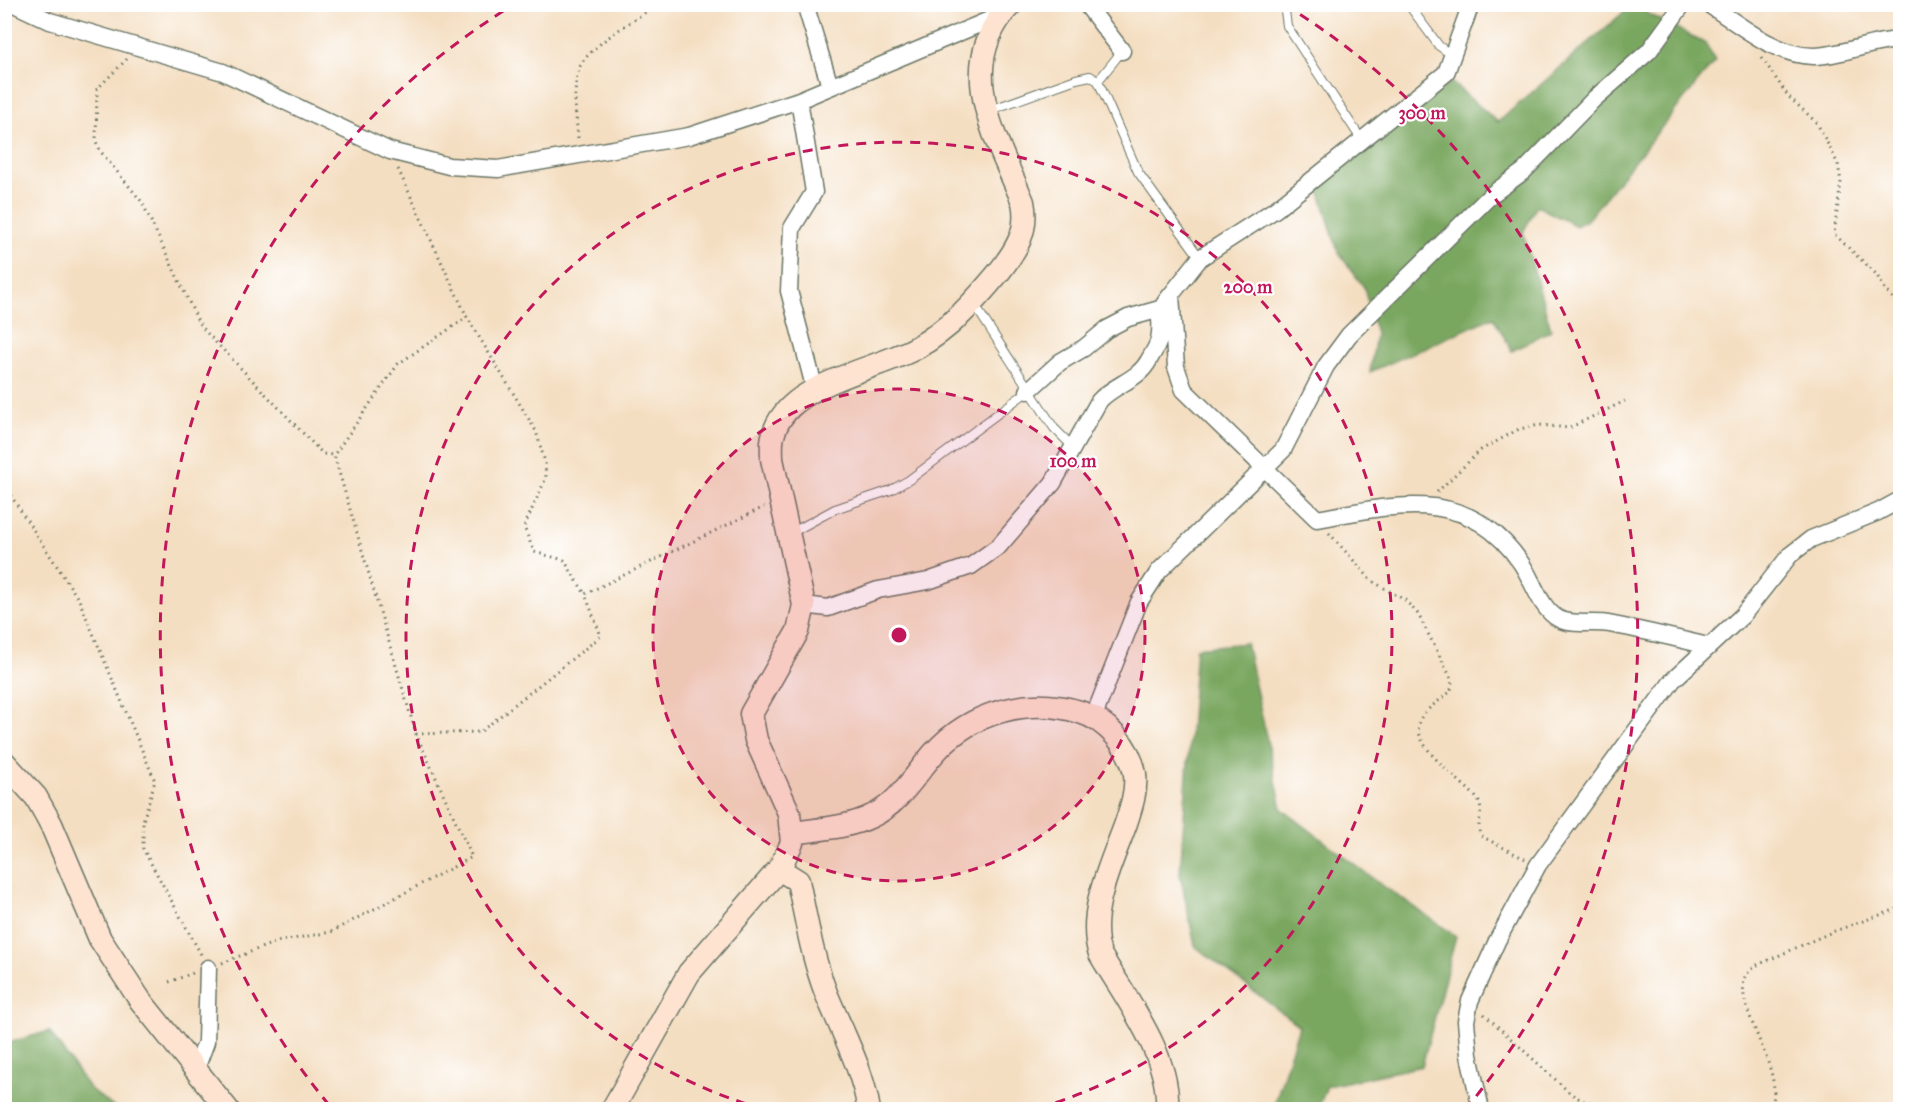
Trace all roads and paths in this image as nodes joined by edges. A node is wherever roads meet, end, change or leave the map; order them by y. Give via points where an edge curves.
1 (14, 4) edge
2 (658, 4) edge
3 (805, 4) edge
4 (1086, 4) edge
5 (1284, 4) edge
6 (1408, 4) edge
7 (1471, 4) edge
8 (1683, 4) edge
9 (1708, 4) edge
10 (1006, 10) edge
11 (1755, 34) junction
12 (1900, 40) edge
13 (137, 49) junction
14 (1122, 51) joint
15 (1452, 55) junction
16 (1098, 81) junction
17 (830, 86) junction
18 (800, 100) junction
19 (985, 112) junction
20 (1362, 139) junction
21 (390, 151) junction
22 (579, 155) junction
23 (1200, 258) junction
24 (1171, 295) junction
25 (973, 303) junction
26 (1900, 306) edge
27 (1160, 309) junction
28 (467, 317) junction
29 (815, 390) junction
30 (1028, 391) junction
31 (1625, 401) dead end
32 (1073, 447) junction
33 (334, 455) junction
34 (1264, 469) junction
35 (4, 485) edge
36 (780, 499) junction
37 (1900, 500) edge
38 (1427, 504) junction
39 (1317, 519) junction
40 (788, 534) junction
41 (585, 594) junction
42 (804, 605) junction
43 (1708, 646) junction
44 (1094, 716) junction
45 (416, 734) junction
46 (4, 762) edge
47 (792, 833) junction
48 (1538, 866) junction
49 (779, 869) junction
50 (1900, 908) edge
51 (208, 968) junction
52 (169, 982) dead end
53 (1470, 1001) junction
54 (196, 1069) junction
55 (228, 1110) edge
56 (612, 1110) edge
57 (868, 1110) edge
58 (1167, 1110) edge
59 (1480, 1110) edge
60 (1631, 1110) edge
61 (1769, 1110) edge

1 - 13 street via 50,21
2 - 22 path via 606,39 580,66 574,95
3 - 17 street
4 - 14 street
5 - 20 lane via 1287,26
6 - 15 lane via 1439,46
7 - 15 street
8 - 34 street via 1649,51 1594,99 1524,171 1491,195 1349,335 1326,366 1283,450
9 - 11 street
10 - 17 street
10 - 19 street via 988,37 980,65
11 - 12 street via 1789,52 1813,56
11 - 26 path via 1760,55 1788,96 1817,123 1838,164 1841,182 1834,234 1876,273
13 - 21 street via 223,72
13 - 33 path via 97,89 96,142 142,202 206,332 322,454
14 - 16 lane
15 - 20 street via 1446,73
16 - 19 lane via 1090,76 1076,79
16 - 23 lane via 1138,172
17 - 18 street
18 - 22 street via 689,136
18 - 29 street via 814,192 792,228 789,291
19 - 25 street via 1026,218 1014,253
20 - 23 street via 1276,209
21 - 22 street via 449,166 498,169
21 - 28 path
23 - 24 street
24 - 27 street
24 - 34 street via 1176,367 1184,390
25 - 29 street via 952,324 914,350
25 - 30 lane
27 - 30 street via 1107,329 1060,362
27 - 32 street via 1159,339 1148,363 1134,379 1108,391 1099,401
28 - 33 path via 398,364
28 - 41 path via 536,431 545,462 546,478 524,527 534,552 564,560
29 - 36 street via 796,402 772,437
30 - 32 lane via 1054,429
30 - 40 lane via 909,480 835,509
31 - 38 path via 1569,428 1540,425 1519,429 1481,450
32 - 42 street via 1053,483 999,546 971,566 928,581 878,590 828,608
33 - 45 path
34 - 39 street
34 - 44 street via 1159,571 1139,602
35 - 51 path via 83,610 155,781 143,821 143,849
36 - 40 street
36 - 41 path
37 - 43 street via 1811,539 1797,550 1742,616
38 - 39 street via 1399,504
38 - 43 street via 1468,516 1496,534 1521,562 1548,609 1560,620 1608,623
39 - 48 path via 1372,581 1405,600 1418,614 1452,680 1451,691 1421,717 1418,727 1422,742 1478,799 1481,807 1477,829 1481,836
40 - 42 street
41 - 45 path via 602,636 480,732
42 - 47 street via 798,631 751,714 754,735 789,813
43 - 48 street via 1673,680
44 - 47 street via 1031,705 986,716 946,741 901,794 872,816 856,823
44 - 58 street via 1115,734 1135,774 1129,814 1095,922 1095,939 1158,1054 1165,1074
45 - 51 path via 472,857 332,932 276,942
46 - 54 street via 36,797 51,824 100,939 140,1000
47 - 49 street via 788,856
48 - 53 street
49 - 56 street via 689,973
49 - 57 street via 798,881 826,992 855,1056
50 - 61 path via 1832,932 1755,966 1745,976 1751,1014 1774,1082
51 - 52 path
51 - 54 street via 206,1042
53 - 59 street via 1467,1032
53 - 60 path via 1570,1093 1583,1101
54 - 55 street

